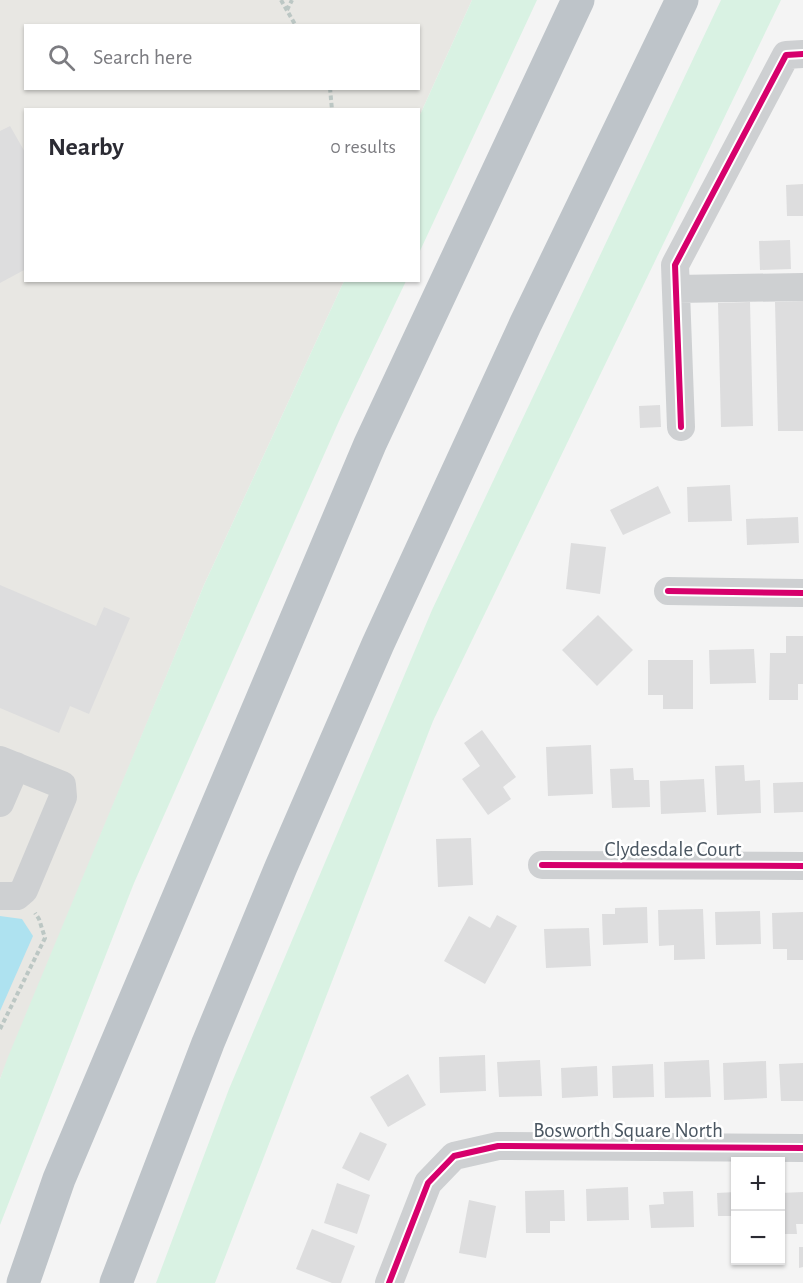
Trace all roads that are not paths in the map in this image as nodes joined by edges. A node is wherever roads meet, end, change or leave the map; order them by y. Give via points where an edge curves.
1 (578, 0) edge
2 (682, 0) edge
3 (795, 54) edge
4 (803, 287) edge
5 (676, 289) junction
6 (681, 427) dead end
7 (668, 591) dead end
8 (803, 593) edge
9 (8, 763) edge
10 (0, 803) edge
11 (542, 865) dead end
12 (803, 867) edge
13 (10, 895) edge
14 (803, 1148) edge
15 (23, 1283) edge
16 (116, 1283) edge
17 (389, 1283) edge

1 - 15 highway via 370,444 59,1179
2 - 16 highway via 525,326 374,654 208,1043
3 - 5 street via 675,265
4 - 5 street
5 - 6 street
7 - 8 street
9 - 10 street
9 - 13 street via 62,785 63,797 24,890
11 - 12 street, Clydesdale Court
14 - 17 street, Bosworth Square North via 498,1146 453,1156 428,1183

